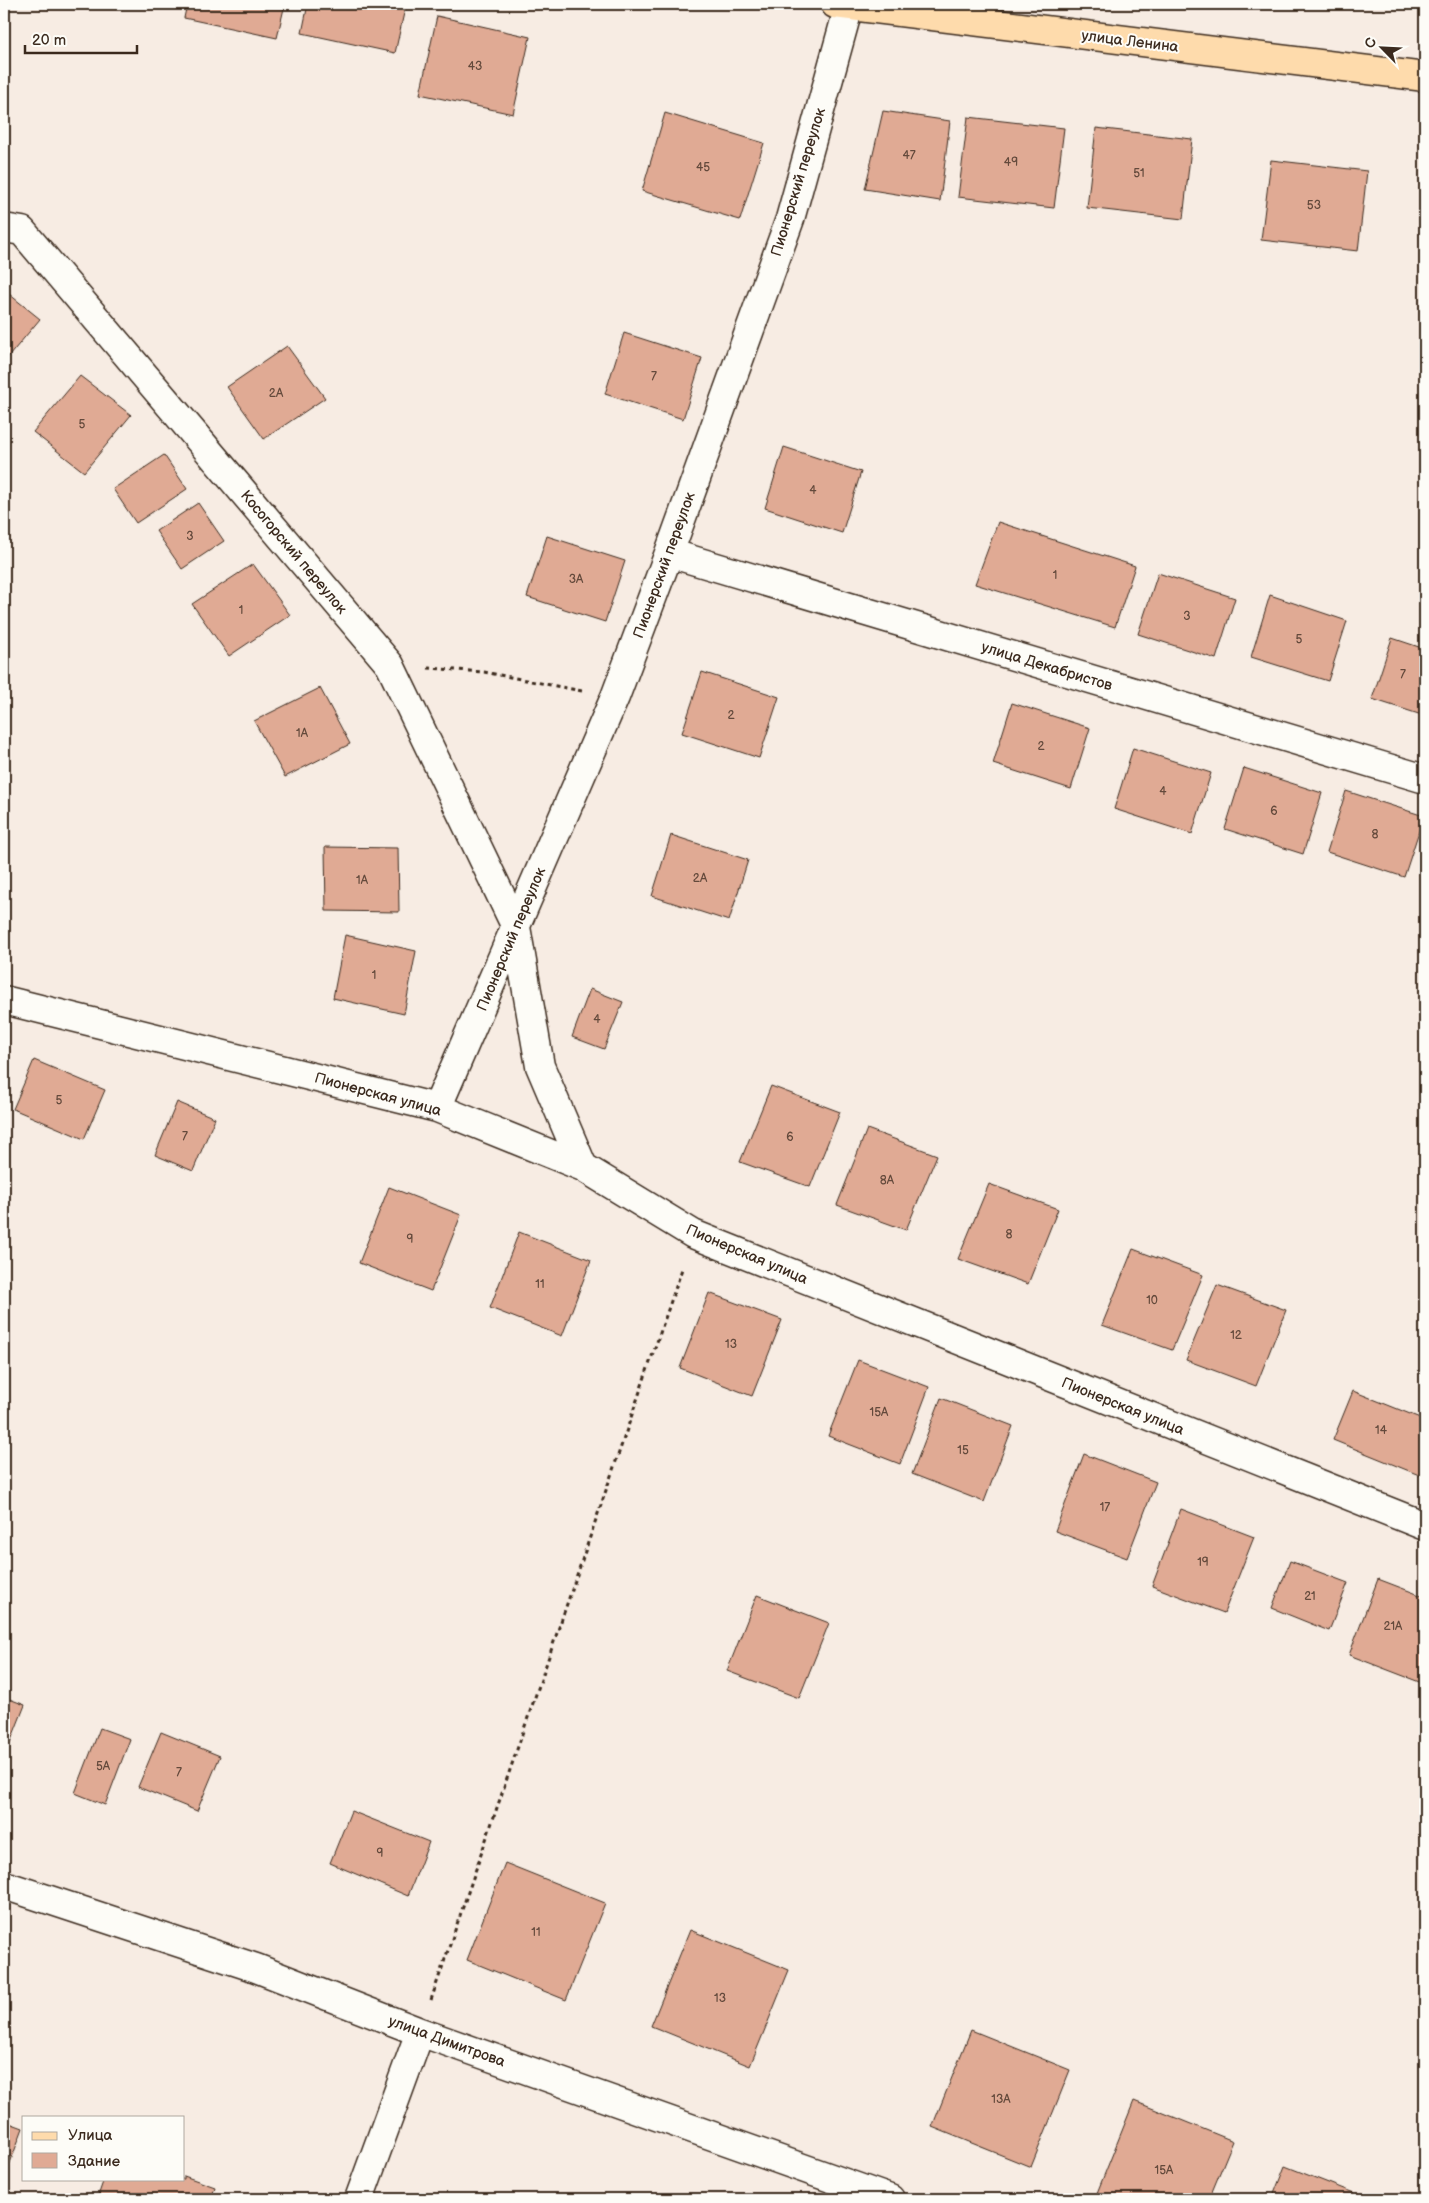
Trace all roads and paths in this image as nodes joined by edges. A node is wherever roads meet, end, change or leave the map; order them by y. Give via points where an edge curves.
1 (842, 5) edge
2 (1425, 77) edge
3 (4, 228) edge
4 (669, 553) junction
5 (390, 665) junction
6 (614, 697) junction
7 (1425, 779) edge
8 (516, 928) junction
9 (4, 1000) edge
10 (437, 1108) junction
11 (583, 1167) junction
12 (693, 1234) junction
13 (1425, 1526) edge
14 (4, 1885) edge
15 (420, 2032) junction
16 (359, 2199) edge
17 (890, 2199) edge

1 - 2 main road, улица Ленина
1 - 4 street, Пионерский переулок via 790,219
3 - 5 street, Косогорский переулок via 22,232
4 - 6 street, Пионерский переулок
4 - 7 street, улица Декабристов
5 - 6 path via 484,672
5 - 8 street, Косогорский переулок
6 - 8 street, Пионерский переулок
8 - 10 street, Пионерский переулок
8 - 11 street, Косогорский переулок via 540,1066
9 - 10 street, Пионерская улица
10 - 11 street, Пионерская улица
11 - 12 street, Пионерская улица
12 - 13 street, Пионерская улица
12 - 15 path
14 - 15 street, улица Димитрова via 256,1968
15 - 16 street
15 - 17 street, улица Димитрова

